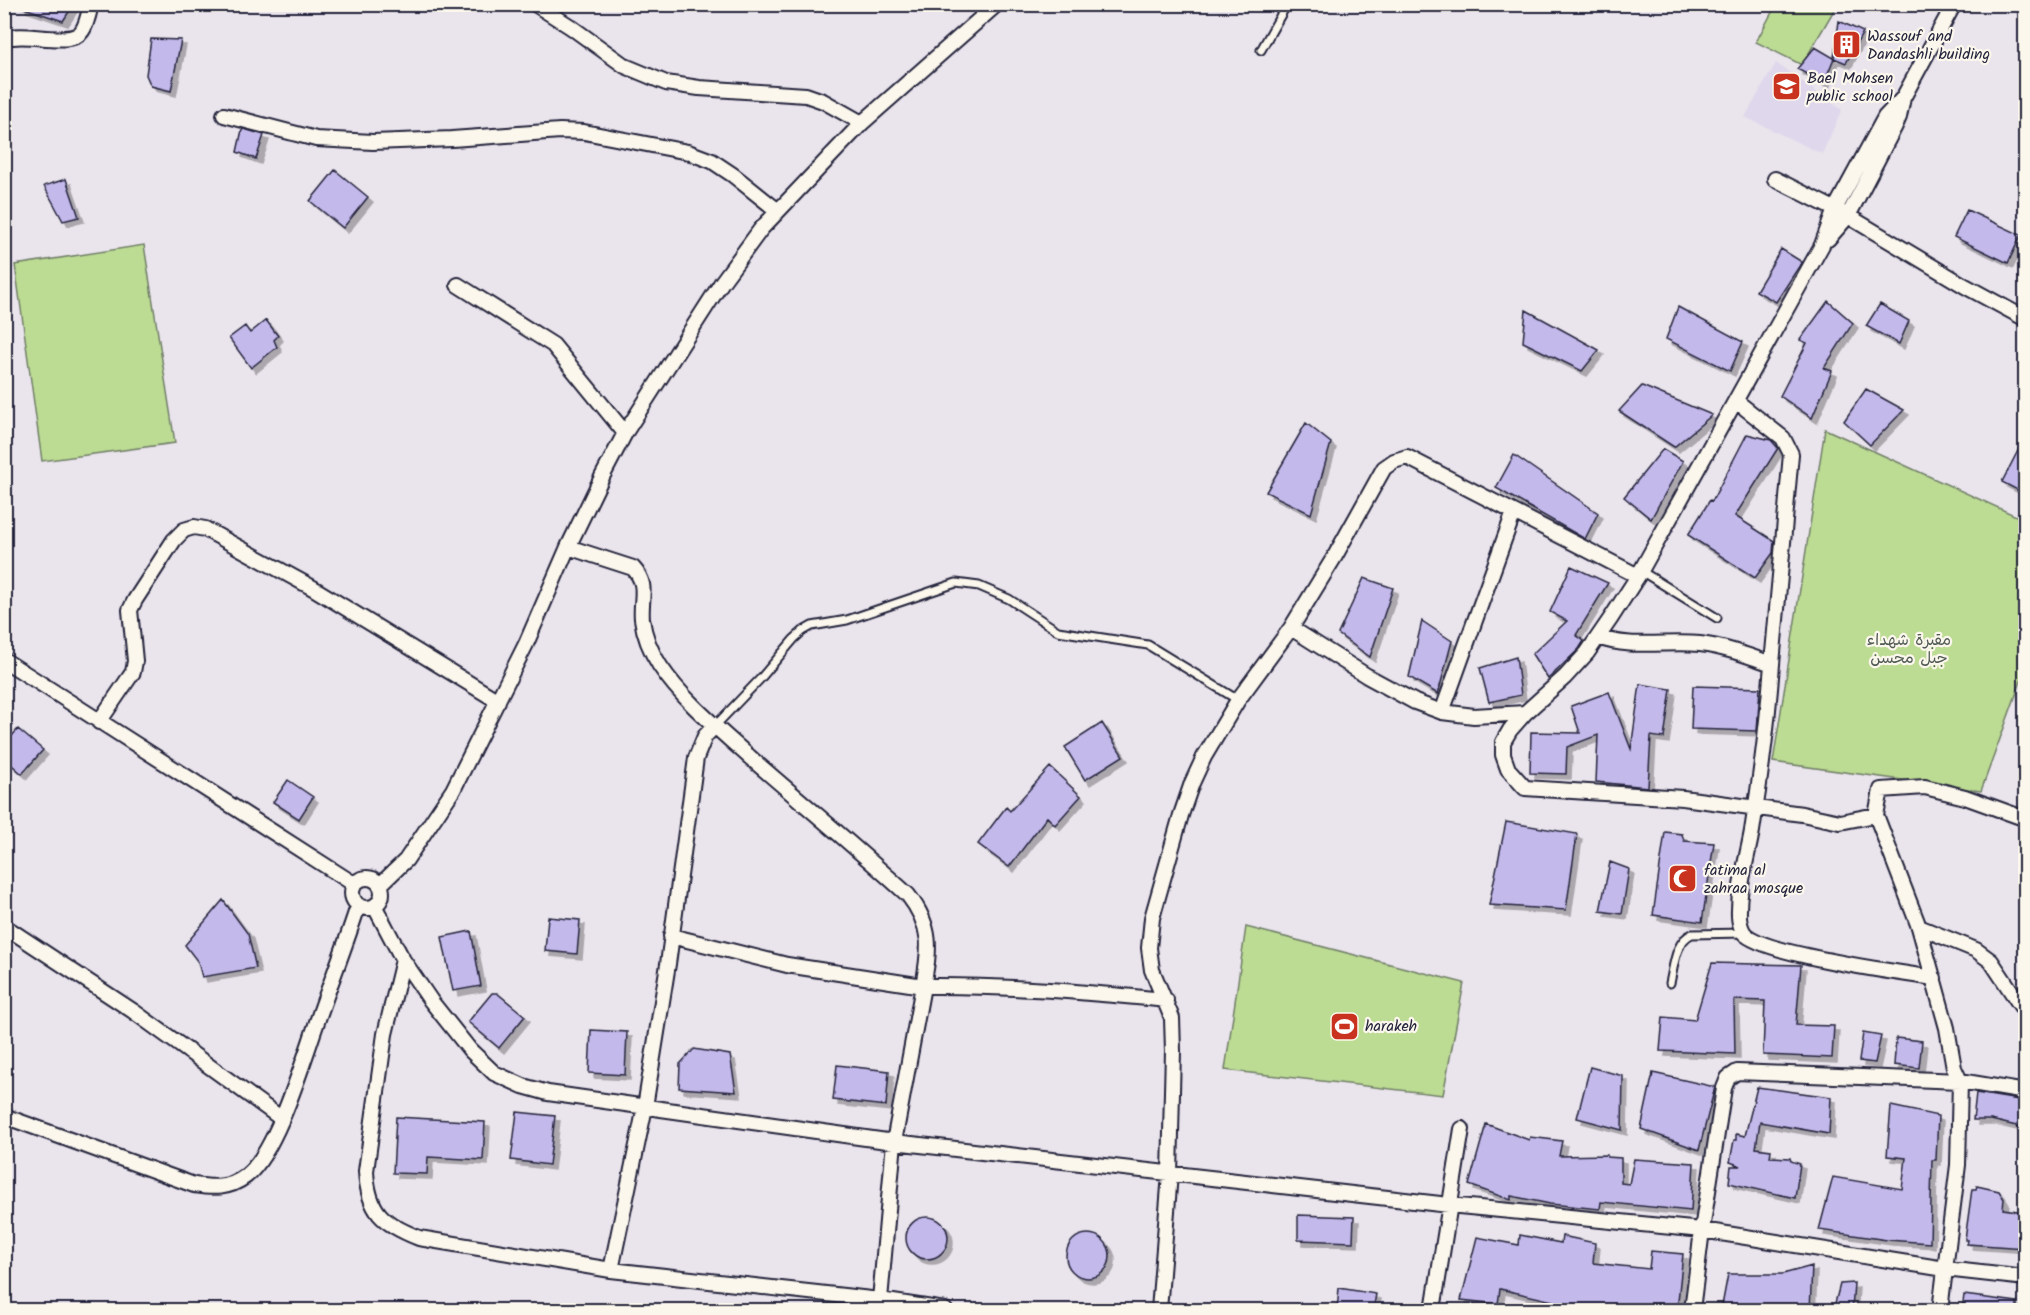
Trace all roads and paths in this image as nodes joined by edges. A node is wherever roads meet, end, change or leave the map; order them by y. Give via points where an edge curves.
1 (91, 4) edge
2 (535, 4) edge
3 (997, 4) edge
4 (1287, 4) edge
5 (1954, 4) edge
6 (4, 39) edge
7 (1261, 50) dead end
8 (1903, 98) junction
9 (224, 115) dead end
10 (862, 123) junction
11 (1775, 179) dead end
12 (1835, 209) junction
13 (778, 211) junction
14 (1848, 216) junction
15 (1822, 245) junction
16 (458, 285) dead end
17 (2025, 319) edge
18 (1736, 401) junction
19 (625, 433) junction
20 (1514, 512) junction
21 (568, 547) junction
22 (1639, 573) junction
23 (1717, 618) dead end
24 (1291, 628) junction
25 (1598, 638) junction
26 (4, 660) edge
27 (1772, 664) junction
28 (1238, 700) junction
29 (498, 701) junction
30 (1442, 712) junction
31 (1525, 713) junction
32 (99, 722) junction
33 (715, 726) junction
34 (1755, 808) junction
35 (1876, 815) junction
36 (2025, 819) edge
37 (354, 884) junction
38 (380, 885) junction
39 (358, 906) junction
40 (375, 907) junction
41 (4, 926) edge
42 (1919, 927) junction
43 (1744, 933) junction
44 (671, 936) junction
45 (403, 960) junction
46 (1934, 978) junction
47 (1670, 983) dead end
48 (923, 986) junction
49 (1166, 1000) junction
50 (2025, 1010) edge
51 (1960, 1081) junction
52 (2025, 1092) edge
53 (645, 1107) junction
54 (4, 1116) edge
55 (282, 1119) junction
56 (1462, 1129) dead end
57 (894, 1142) junction
58 (1170, 1174) junction
59 (1449, 1205) junction
60 (1702, 1230) junction
61 (1945, 1269) junction
62 (612, 1270) junction
63 (2025, 1278) edge
64 (880, 1300) junction
65 (945, 1311) edge
66 (1159, 1311) edge
67 (1434, 1311) edge
68 (1692, 1311) edge
69 (1940, 1311) edge

1 - 6 street via 83,30 77,36 69,39 19,35
2 - 10 street via 625,66 666,83 806,95
3 - 10 street
4 - 7 lane
5 - 8 street
8 - 12 street via 1885,117
8 - 14 street via 1895,126
9 - 13 street via 316,139 373,142 584,132 688,152 712,161
10 - 13 street
11 - 12 street
12 - 14 street
12 - 15 street
13 - 19 street via 722,282
14 - 15 street
14 - 17 street
15 - 18 street
16 - 19 street via 553,345
18 - 22 street
18 - 27 street via 1784,438 1791,454
19 - 21 street
20 - 22 street
20 - 24 street via 1407,457 1394,460 1384,468
20 - 30 street
21 - 29 street
21 - 33 street via 624,564 640,575 646,638 682,694
22 - 23 lane
22 - 25 street
24 - 28 street
24 - 30 street via 1367,676
25 - 27 street via 1622,644 1701,644
25 - 31 street via 1565,677
26 - 32 street
27 - 34 street
28 - 33 lane via 1148,645 1058,631 1009,599 980,586 956,583 803,631
28 - 49 street via 1192,783 1152,918 1152,970
29 - 32 street via 313,588 194,526 174,540 130,610 133,672
29 - 38 street via 431,825 406,860
30 - 31 street via 1474,716
31 - 34 street via 1503,742 1508,769 1525,788 1683,798
32 - 37 street
33 - 44 street via 705,736 696,758
33 - 48 street via 908,895 921,914 928,935
34 - 35 street via 1840,822
34 - 43 street via 1740,891 1739,918
35 - 36 street via 1881,790 1925,787
35 - 42 street
37 - 38 street via 370,878
37 - 39 street via 352,896
38 - 40 street via 382,897
39 - 40 street
39 - 55 street
40 - 45 street
41 - 55 street via 133,1011
42 - 46 street
42 - 50 street via 1991,960
43 - 46 street via 1784,950
43 - 47 lane via 1686,937 1680,943
44 - 48 street via 788,965
44 - 53 street
45 - 53 street via 470,1050 494,1073 548,1093
45 - 62 street via 385,1034 366,1171 370,1196 384,1221 419,1238
46 - 51 street
48 - 49 street
48 - 57 street
49 - 58 street via 1173,1033
51 - 52 street
51 - 60 street via 1733,1074 1725,1083
51 - 61 street via 1958,1165
53 - 57 street
53 - 62 street
54 - 55 street via 194,1185 213,1188 229,1186 246,1176 260,1160
56 - 59 street
57 - 58 street
57 - 64 street
58 - 59 street
58 - 66 street
59 - 60 street
59 - 67 street
60 - 61 street
60 - 68 street
61 - 63 street
61 - 69 street
62 - 64 street
64 - 65 street

